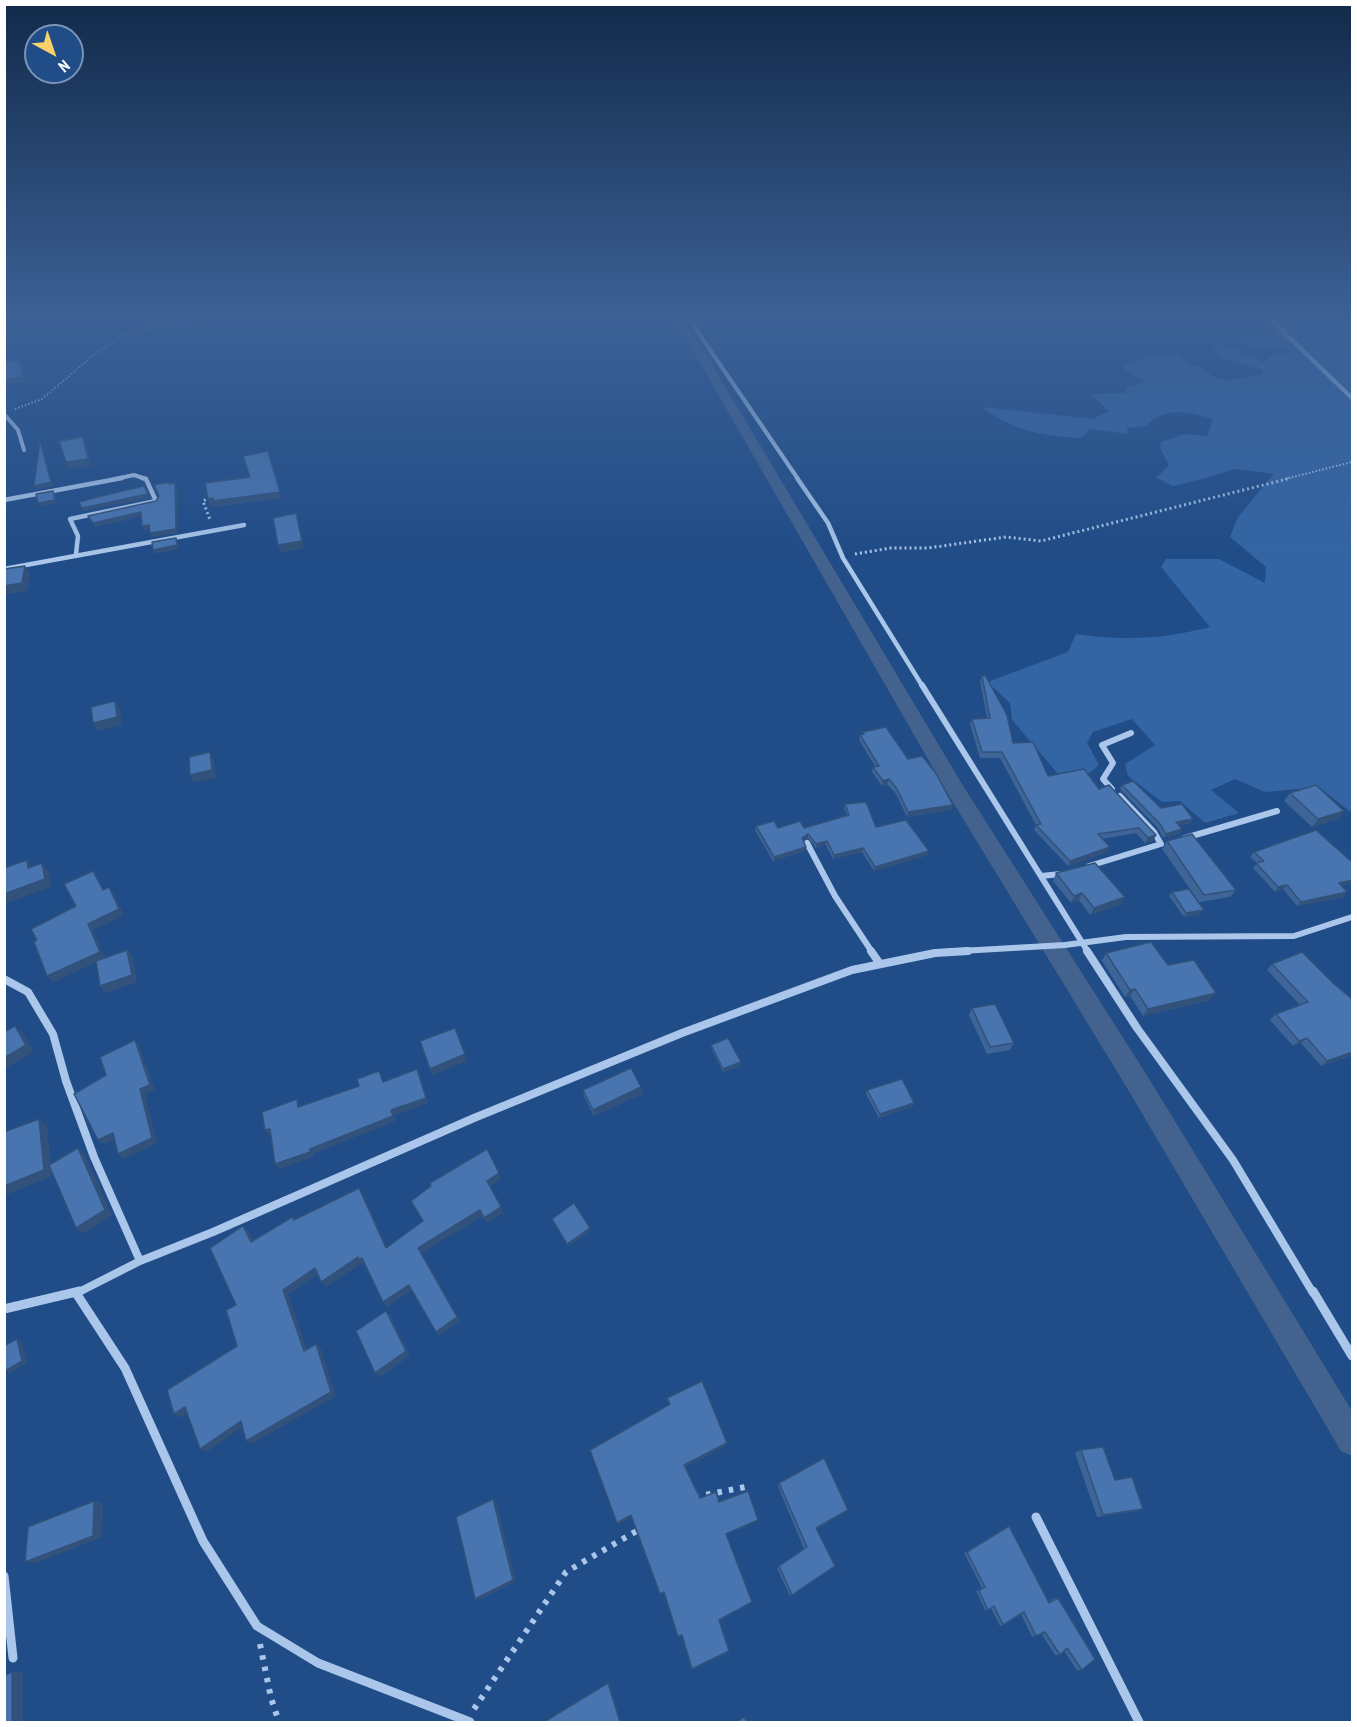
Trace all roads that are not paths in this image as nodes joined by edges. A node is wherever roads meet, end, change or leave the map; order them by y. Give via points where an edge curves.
1 (742, 397) edge
2 (4, 414) edge
3 (24, 450) dead end
4 (4, 500) edge
5 (244, 525) dead end
6 (76, 554) junction
7 (4, 569) edge
8 (1131, 733) dead end
9 (1277, 811) dead end
10 (807, 843) edge
11 (1161, 844) junction
12 (1079, 868) edge
13 (1068, 872) edge
14 (1041, 876) junction
15 (1353, 917) edge
16 (1082, 943) junction
17 (880, 964) junction
18 (4, 979) edge
19 (140, 1261) junction
20 (76, 1293) junction
21 (4, 1309) edge
22 (1353, 1356) edge
23 (1036, 1518) dead end
24 (4, 1576) edge
25 (13, 1658) dead end
26 (469, 1721) edge
27 (1139, 1722) edge

1 - 14 street via 828,523 843,558
2 - 3 street via 18,430
4 - 6 street via 134,475 146,479 156,501 70,519 78,536
5 - 6 street
6 - 7 street
8 - 11 street via 1102,745 1113,763 1103,779
9 - 11 street
10 - 17 street via 835,896
11 - 12 street
13 - 14 street
14 - 16 street
15 - 16 street via 1294,936 1126,937
16 - 17 street via 935,953
16 - 22 street via 1137,1028 1233,1160
17 - 19 street via 852,970 682,1033
18 - 19 street via 28,992 53,1034 94,1157
19 - 20 street
20 - 21 street
20 - 26 street via 125,1368 203,1541 256,1626 318,1663
23 - 27 street
24 - 25 street

